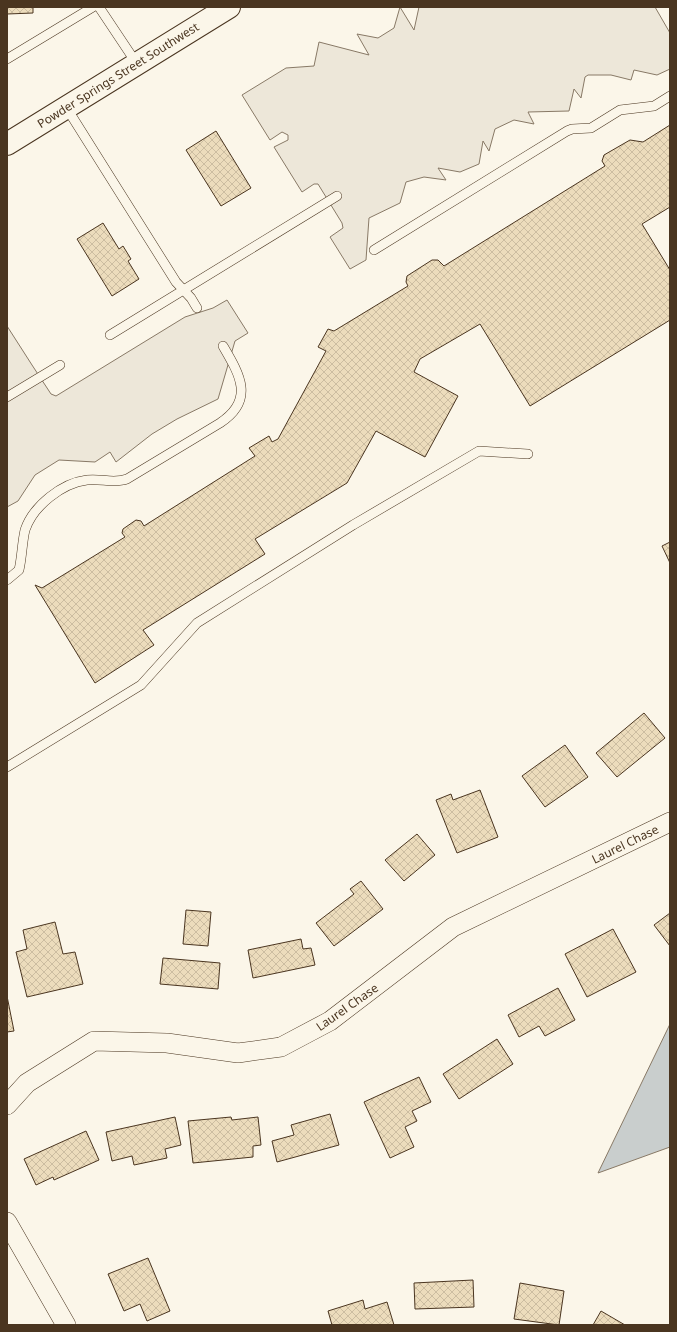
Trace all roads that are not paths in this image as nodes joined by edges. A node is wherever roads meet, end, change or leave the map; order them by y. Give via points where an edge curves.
1 (92, 7) edge
2 (99, 7) edge
3 (229, 7) edge
4 (7, 59) edge
5 (137, 64) junction
6 (670, 96) edge
7 (66, 108) junction
8 (7, 144) edge
9 (337, 196) dead end
10 (374, 250) dead end
11 (184, 290) junction
12 (197, 308) dead end
13 (110, 335) dead end
14 (223, 346) dead end
15 (60, 365) dead end
16 (7, 398) edge
17 (528, 454) dead end
18 (7, 580) edge
19 (7, 767) edge
20 (670, 822) edge
21 (7, 1105) edge
22 (7, 1222) edge
23 (66, 1325) edge

1 - 4 lane
2 - 5 lane
3 - 5 main road, Powder Springs Street Southwest
5 - 7 main road, Powder Springs Street Southwest
6 - 10 lane via 654,106 620,110 591,128 567,131
7 - 8 main road, Powder Springs Street Southwest
7 - 11 lane via 176,282
9 - 11 lane
11 - 12 lane
11 - 13 lane
14 - 18 lane via 241,380 242,389 234,412 126,479 115,482 85,480 55,494 40,507 29,522 23,539 19,570
15 - 16 lane
17 - 19 lane via 479,451 353,525 197,623 141,685
20 - 21 street, Laurel Chase via 453,927 330,1021 281,1047 238,1053 166,1043 94,1041 27,1083
22 - 23 street

